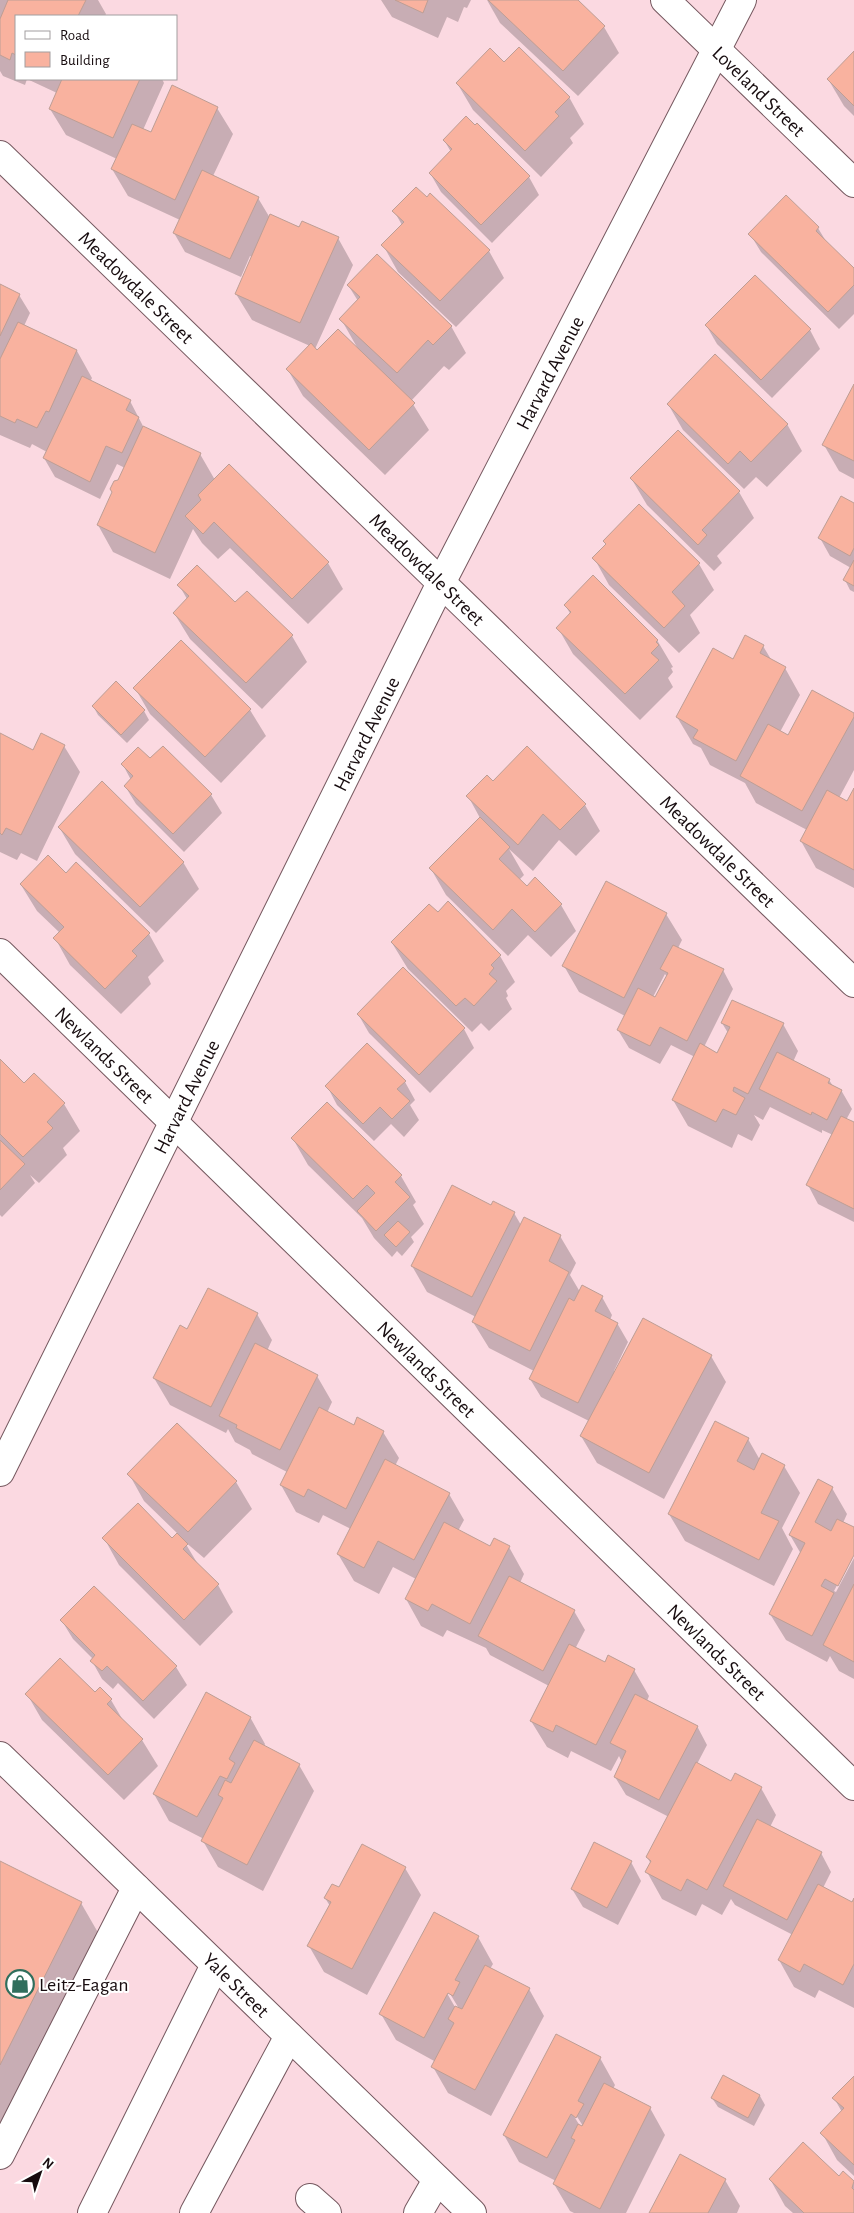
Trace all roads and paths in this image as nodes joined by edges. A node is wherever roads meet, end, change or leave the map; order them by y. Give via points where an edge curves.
1 (665, 0) edge
2 (742, 0) edge
3 (718, 50) junction
4 (0, 155) edge
5 (854, 184) edge
6 (441, 583) junction
7 (0, 954) edge
8 (854, 983) edge
9 (174, 1122) junction
10 (0, 1472) edge
11 (0, 1756) edge
12 (854, 1786) edge
13 (136, 1888) junction
14 (215, 1964) junction
15 (289, 2036) junction
16 (0, 2155) edge
17 (437, 2180) junction
18 (92, 2213) edge
19 (194, 2213) edge
20 (418, 2213) edge
21 (472, 2213) edge

1 - 3 street, Loveland Street
2 - 3 street, Harvard Avenue
3 - 5 street, Loveland Street
3 - 6 street, Harvard Avenue
4 - 6 street, Meadowdale Street
6 - 8 street, Meadowdale Street
6 - 9 street, Harvard Avenue
7 - 9 street, Newlands Street
9 - 10 street, Harvard Avenue
9 - 12 street, Newlands Street
11 - 13 street, Yale Street
13 - 14 street, Yale Street
13 - 16 street
14 - 15 street, Yale Street
14 - 18 street
15 - 17 street, Yale Street
15 - 19 street
17 - 20 street
17 - 21 street, Yale Street

